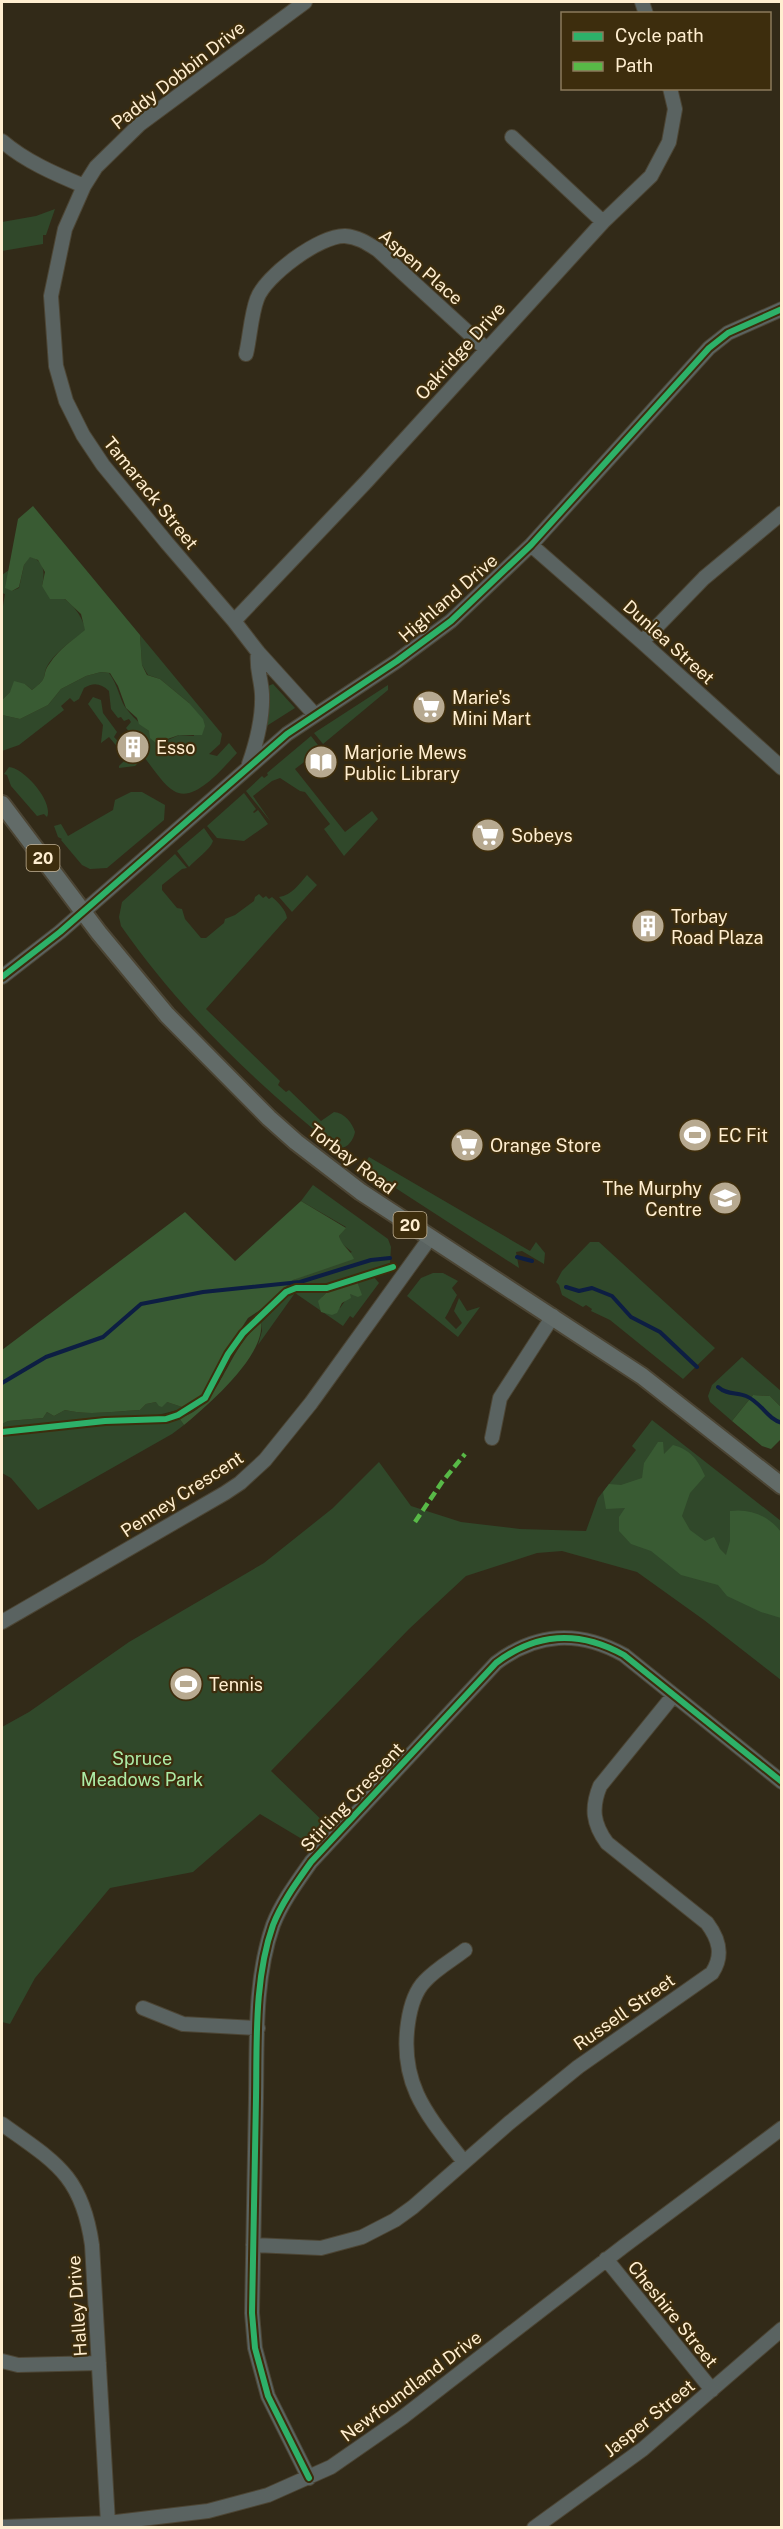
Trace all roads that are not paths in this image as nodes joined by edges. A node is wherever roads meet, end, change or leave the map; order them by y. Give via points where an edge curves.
1 (304, 2) edge
2 (670, 90) edge
3 (512, 137) dead end
4 (2, 141) edge
5 (84, 186) junction
6 (603, 222) junction
7 (782, 309) edge
8 (486, 349) junction
9 (246, 354) dead end
10 (782, 513) edge
11 (531, 545) junction
12 (234, 621) junction
13 (642, 642) junction
14 (258, 652) junction
15 (315, 715) junction
16 (248, 767) junction
17 (782, 768) edge
18 (2, 804) edge
19 (83, 912) junction
20 (2, 977) edge
21 (430, 1238) junction
22 (553, 1316) junction
23 (492, 1438) dead end
24 (782, 1486) edge
25 (2, 1619) edge
26 (673, 1696) junction
27 (782, 1782) edge
28 (465, 1950) dead end
29 (143, 2008) dead end
30 (258, 2028) junction
31 (2, 2124) edge
32 (782, 2128) edge
33 (465, 2162) junction
34 (253, 2245) junction
35 (606, 2259) junction
36 (782, 2329) edge
37 (2, 2361) edge
38 (99, 2363) junction
39 (712, 2390) junction
40 (309, 2478) junction
41 (108, 2523) junction
42 (2, 2527) edge
43 (534, 2528) edge

1 - 5 street, Paddy Dobbin Drive via 140,124 96,167
2 - 6 street, Oakridge Drive via 675,110 669,142 651,176
3 - 6 street
4 - 5 street via 51,172
5 - 12 street, Tamarack Street via 65,230 51,296 56,366 66,401 102,465
6 - 8 street, Oakridge Drive
7 - 11 street, Highland Drive via 728,333 709,348
8 - 9 street, Aspen Place via 378,250 362,239 343,236 311,248 268,282 257,299
8 - 12 street, Oakridge Drive
10 - 13 street via 704,578
11 - 13 street, Dunlea Street
11 - 15 street, Highland Drive via 432,636
12 - 14 street, Tamarack Street
13 - 17 street, Dunlea Street
14 - 15 street, Tamarack Street
14 - 16 street via 256,669 261,682 262,711
15 - 16 street, Highland Drive
16 - 19 street, Highland Drive
18 - 19 main road, Torbay Road / 20
19 - 20 street, Highland Drive
19 - 21 main road, Torbay Road / 20 via 167,1015 269,1118 323,1164
21 - 22 main road, Torbay Road / 20
21 - 25 street, Penney Crescent via 311,1403 254,1472 206,1504
22 - 23 street via 500,1398
22 - 24 main road, Torbay Road / 20 via 673,1399
26 - 27 street, Stirling Crescent
26 - 30 street, Stirling Crescent via 624,1656 588,1640 556,1638 524,1645 496,1663 311,1862 289,1893 267,1945
26 - 33 street, Russell Street via 600,1786 593,1813 607,1843 707,1923 718,1940 718,1964 704,1980 578,2067
28 - 33 street via 424,1981 409,2012 405,2044 410,2077 423,2109
29 - 30 street via 183,2024
30 - 34 street, Stirling Crescent
31 - 38 street, Halley Drive via 50,2158 81,2198 92,2245
32 - 35 street, Newfoundland Drive
33 - 34 street, Russell Street via 414,2207 362,2237 321,2248
34 - 40 street, Stirling Crescent via 252,2313 260,2373 267,2396
35 - 39 street, Cheshire Street
35 - 40 street, Newfoundland Drive via 403,2417 346,2459
36 - 39 street, Jasper Street
37 - 38 street via 18,2365
38 - 41 street, Halley Drive
39 - 43 street, Jasper Street via 643,2449
40 - 41 street, Newfoundland Drive via 268,2495 208,2511
41 - 42 street, Newfoundland Drive

